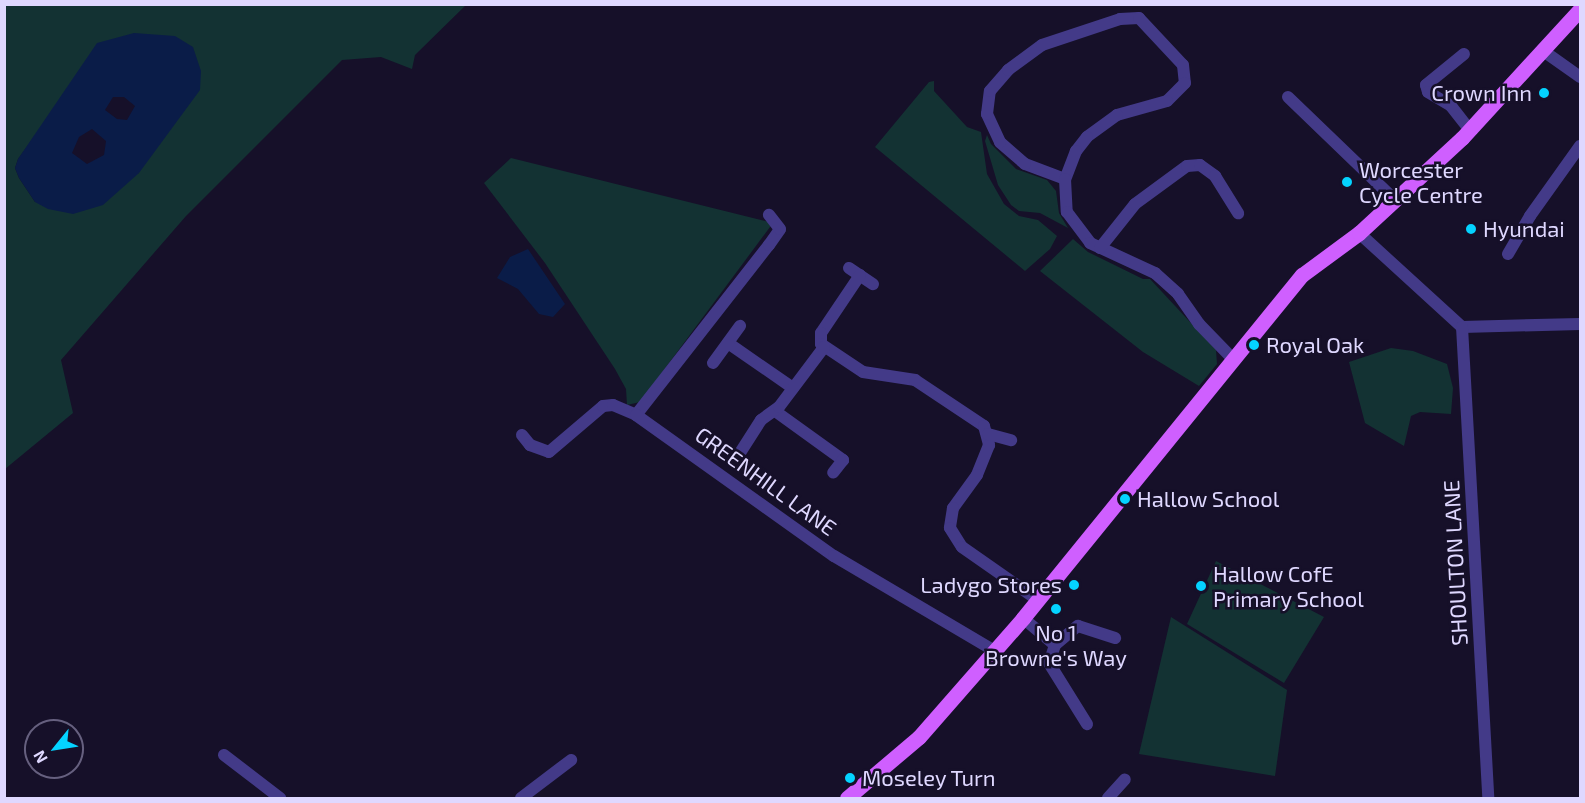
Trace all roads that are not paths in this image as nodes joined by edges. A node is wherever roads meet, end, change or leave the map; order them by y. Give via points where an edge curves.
1 (1576, 4) edge
2 (1581, 9) edge
3 (1542, 50) junction
4 (1464, 54) dead end
5 (1581, 77) edge
6 (1288, 97) dead end
7 (1470, 130) junction
8 (1581, 146) edge
9 (1065, 179) junction
10 (1395, 200) junction
11 (1238, 213) dead end
12 (769, 215) dead end
13 (1359, 233) junction
14 (1100, 248) junction
15 (1508, 254) dead end
16 (873, 284) dead end
17 (1581, 324) edge
18 (740, 326) dead end
19 (1462, 327) junction
20 (728, 343) junction
21 (824, 347) junction
22 (1232, 358) junction
23 (713, 363) dead end
24 (793, 388) junction
25 (775, 411) junction
26 (636, 415) junction
27 (988, 434) junction
28 (522, 435) dead end
29 (1011, 440) dead end
30 (738, 456) dead end
31 (833, 473) dead end
32 (1038, 600) junction
33 (1023, 618) junction
34 (1115, 638) dead end
35 (1055, 645) junction
36 (993, 650) junction
37 (1087, 724) dead end
38 (224, 755) dead end
39 (571, 760) dead end
40 (1125, 779) dead end
41 (280, 798) edge
42 (521, 798) edge
43 (847, 798) edge
44 (1108, 798) edge
45 (1488, 798) edge

1 - 2 street
2 - 3 main road
3 - 5 street
3 - 7 main road
4 - 7 street via 1426,85 1428,92 1451,106
6 - 10 street
7 - 10 main road
8 - 15 street via 1530,216
9 - 9 street via 1076,151 1100,125 1167,101 1185,83 1183,65 1138,18 1120,19 1042,45 1008,70 990,91 987,114 1000,142 1025,164
9 - 14 street via 1066,212 1081,235
10 - 13 main road
11 - 14 street via 1215,176 1200,165 1187,166 1135,204
12 - 26 street via 780,229
13 - 19 street
13 - 22 main road via 1302,275
14 - 22 street via 1155,273
16 - 21 street via 854,272 820,333
17 - 19 street
18 - 20 street
19 - 45 street, SHOULTON LANE
20 - 23 street
20 - 24 street
21 - 24 street
21 - 27 street via 863,372 915,380 981,423
22 - 32 main road
24 - 25 street
25 - 30 street via 761,420
25 - 31 street via 843,460
26 - 28 street, GREENHILL LANE via 613,405 603,406 549,452 530,445
26 - 36 street, GREENHILL LANE via 834,556
27 - 29 street
27 - 32 street via 984,460 953,508 950,528 962,547
32 - 33 main road
33 - 35 street
33 - 36 main road
34 - 35 street via 1078,626
35 - 37 street via 1049,663
36 - 43 main road via 919,737
38 - 41 street
39 - 42 street
40 - 44 street

